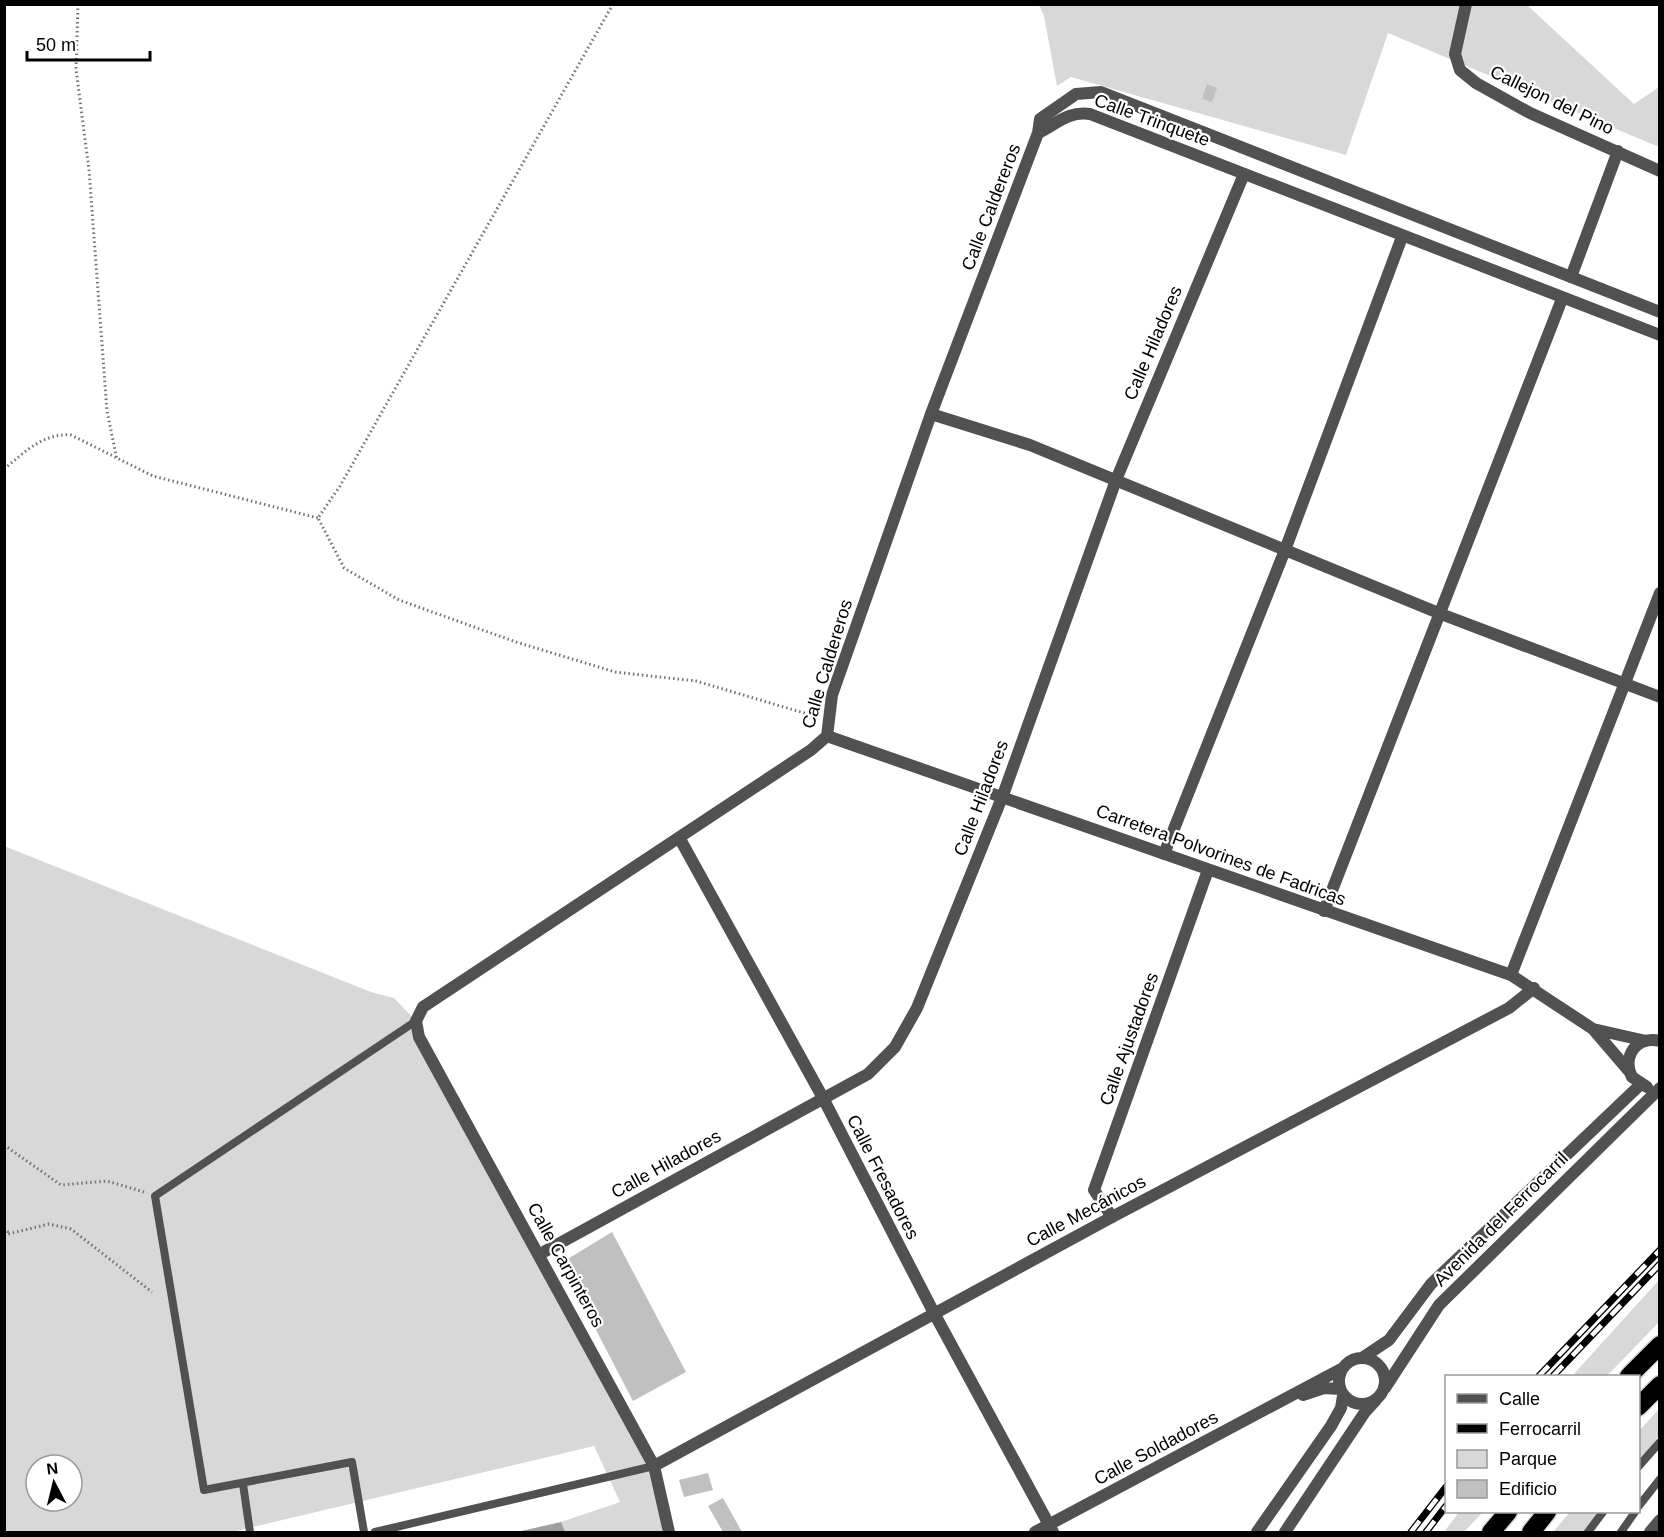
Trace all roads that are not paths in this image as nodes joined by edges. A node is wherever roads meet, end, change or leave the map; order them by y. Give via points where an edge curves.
1 (1466, 4) edge
2 (1038, 133) junction
3 (1618, 152) junction
4 (1659, 171) edge
5 (1244, 174) junction
6 (1402, 237) junction
7 (1571, 277) junction
8 (1562, 299) junction
9 (1659, 312) edge
10 (1659, 336) edge
11 (931, 414) junction
12 (1116, 480) junction
13 (1285, 550) junction
14 (1659, 593) edge
15 (1441, 614) junction
16 (1625, 684) junction
17 (1659, 697) edge
18 (827, 736) junction
19 (1003, 795) junction
20 (680, 839) junction
21 (1164, 854) junction
22 (1208, 870) junction
23 (1324, 911) junction
24 (1511, 975) junction
25 (1534, 988) junction
26 (416, 1021) junction
27 (1593, 1029) junction
28 (1646, 1041) junction
29 (1659, 1041) edge
30 (1629, 1071) junction
31 (1640, 1085) junction
32 (1659, 1087) edge
33 (823, 1098) junction
34 (1112, 1217) junction
35 (540, 1254) junction
36 (934, 1313) junction
37 (1659, 1345) edge
38 (1362, 1358) junction
39 (1343, 1368) junction
40 (1631, 1375) edge
41 (1659, 1385) edge
42 (1385, 1388) junction
43 (1342, 1392) junction
44 (1293, 1396) junction
45 (1376, 1400) junction
46 (1640, 1405) edge
47 (1659, 1442) edge
48 (1640, 1465) edge
49 (654, 1466) junction
50 (1659, 1479) edge
51 (243, 1484) junction
52 (1640, 1504) edge
53 (1507, 1513) edge
54 (1546, 1513) edge
55 (1602, 1513) edge
56 (1634, 1513) edge
57 (1659, 1520) edge
58 (1051, 1529) edge
59 (250, 1533) edge
60 (364, 1533) edge
61 (375, 1533) edge
62 (669, 1533) edge
63 (1035, 1533) edge
64 (1257, 1533) edge
65 (1285, 1533) edge
66 (1491, 1533) edge
67 (1531, 1533) edge
68 (1588, 1533) edge
69 (1621, 1533) edge
70 (1650, 1533) edge

1 - 3 street, Callejon del Pino via 1455,54 1465,75 1530,113
2 - 5 street, Calle Trinquete via 1065,116 1090,114
2 - 7 street, Calle Trinquete via 1040,119 1059,104 1076,94 1101,92
2 - 11 street, Calle Caldereros
3 - 4 street, Callejon del Pino
3 - 7 street
5 - 6 street, Calle Trinquete
5 - 12 street, Calle Hiladores
6 - 8 street, Calle Trinquete
6 - 13 street
7 - 9 street, Calle Trinquete
8 - 10 street, Calle Trinquete
8 - 15 street
11 - 12 street via 1030,445
11 - 18 street, Calle Caldereros via 832,695
12 - 13 street
12 - 19 street, Calle Hiladores
13 - 15 street
13 - 21 street
14 - 16 street
15 - 16 street
15 - 23 street
16 - 17 street
16 - 24 street
18 - 19 street, Carretera Polvorines de Fadricas
18 - 20 street, Calle Caldereros
19 - 21 street, Carretera Polvorines de Fadricas
19 - 33 street, Calle Hiladores via 918,1008 895,1047 868,1074
20 - 26 street, Calle Caldereros via 423,1007
20 - 33 street, Calle Fresadores
21 - 22 street, Carretera Polvorines de Fadricas
22 - 23 street, Carretera Polvorines de Fadricas
22 - 34 street, Calle Ajustadores via 1094,1190
23 - 24 street, Carretera Polvorines de Fadricas
24 - 25 street, Carretera Polvorines de Fadricas
25 - 27 street, Carretera Polvorines de Fadricas
25 - 34 street, Calle Mecánicos via 1509,1008
26 - 35 street, Calle Carpinteros via 419,1037
26 - 51 lane via 155,1196 204,1490
27 - 28 street, Carretera Polvorines de Fadricas
27 - 30 street, Carretera Polvorines de Fadricas
28 - 29 street, Carretera Polvorines de Fadricas
28 - 30 street via 1633,1049
30 - 31 street, Carretera Polvorines de Fadricas
31 - 32 street
31 - 38 street, Avenida del Ferrocarril via 1431,1284 1389,1340
32 - 42 street, Avenida del Ferrocarril via 1440,1305
33 - 35 street, Calle Hiladores
33 - 36 street, Calle Fresadores
34 - 36 street, Calle Mecánicos
35 - 49 street, Calle Carpinteros
36 - 49 street, Calle Mecánicos
36 - 58 street, Calle Fresadores
37 - 40 highway
38 - 39 street, Avenida del Ferrocarril
38 - 42 street via 1381,1367
39 - 43 street via 1338,1382
39 - 44 street, Calle Soldadores
41 - 46 highway
42 - 45 street, Avenida del Ferrocarril
43 - 44 street, Calle Soldadores via 1324,1388
43 - 45 street via 1348,1401 1362,1405
43 - 64 street via 1341,1408 1331,1426
44 - 58 street, Calle Soldadores
45 - 65 street, Avenida del Ferrocarril
47 - 48 lane
49 - 61 lane
49 - 62 street, Calle Carpinteros
50 - 52 lane
51 - 59 lane
51 - 60 lane via 352,1462
53 - 66 highway
54 - 67 highway
55 - 68 lane
56 - 69 lane
57 - 70 street
58 - 63 street, Calle Soldadores

